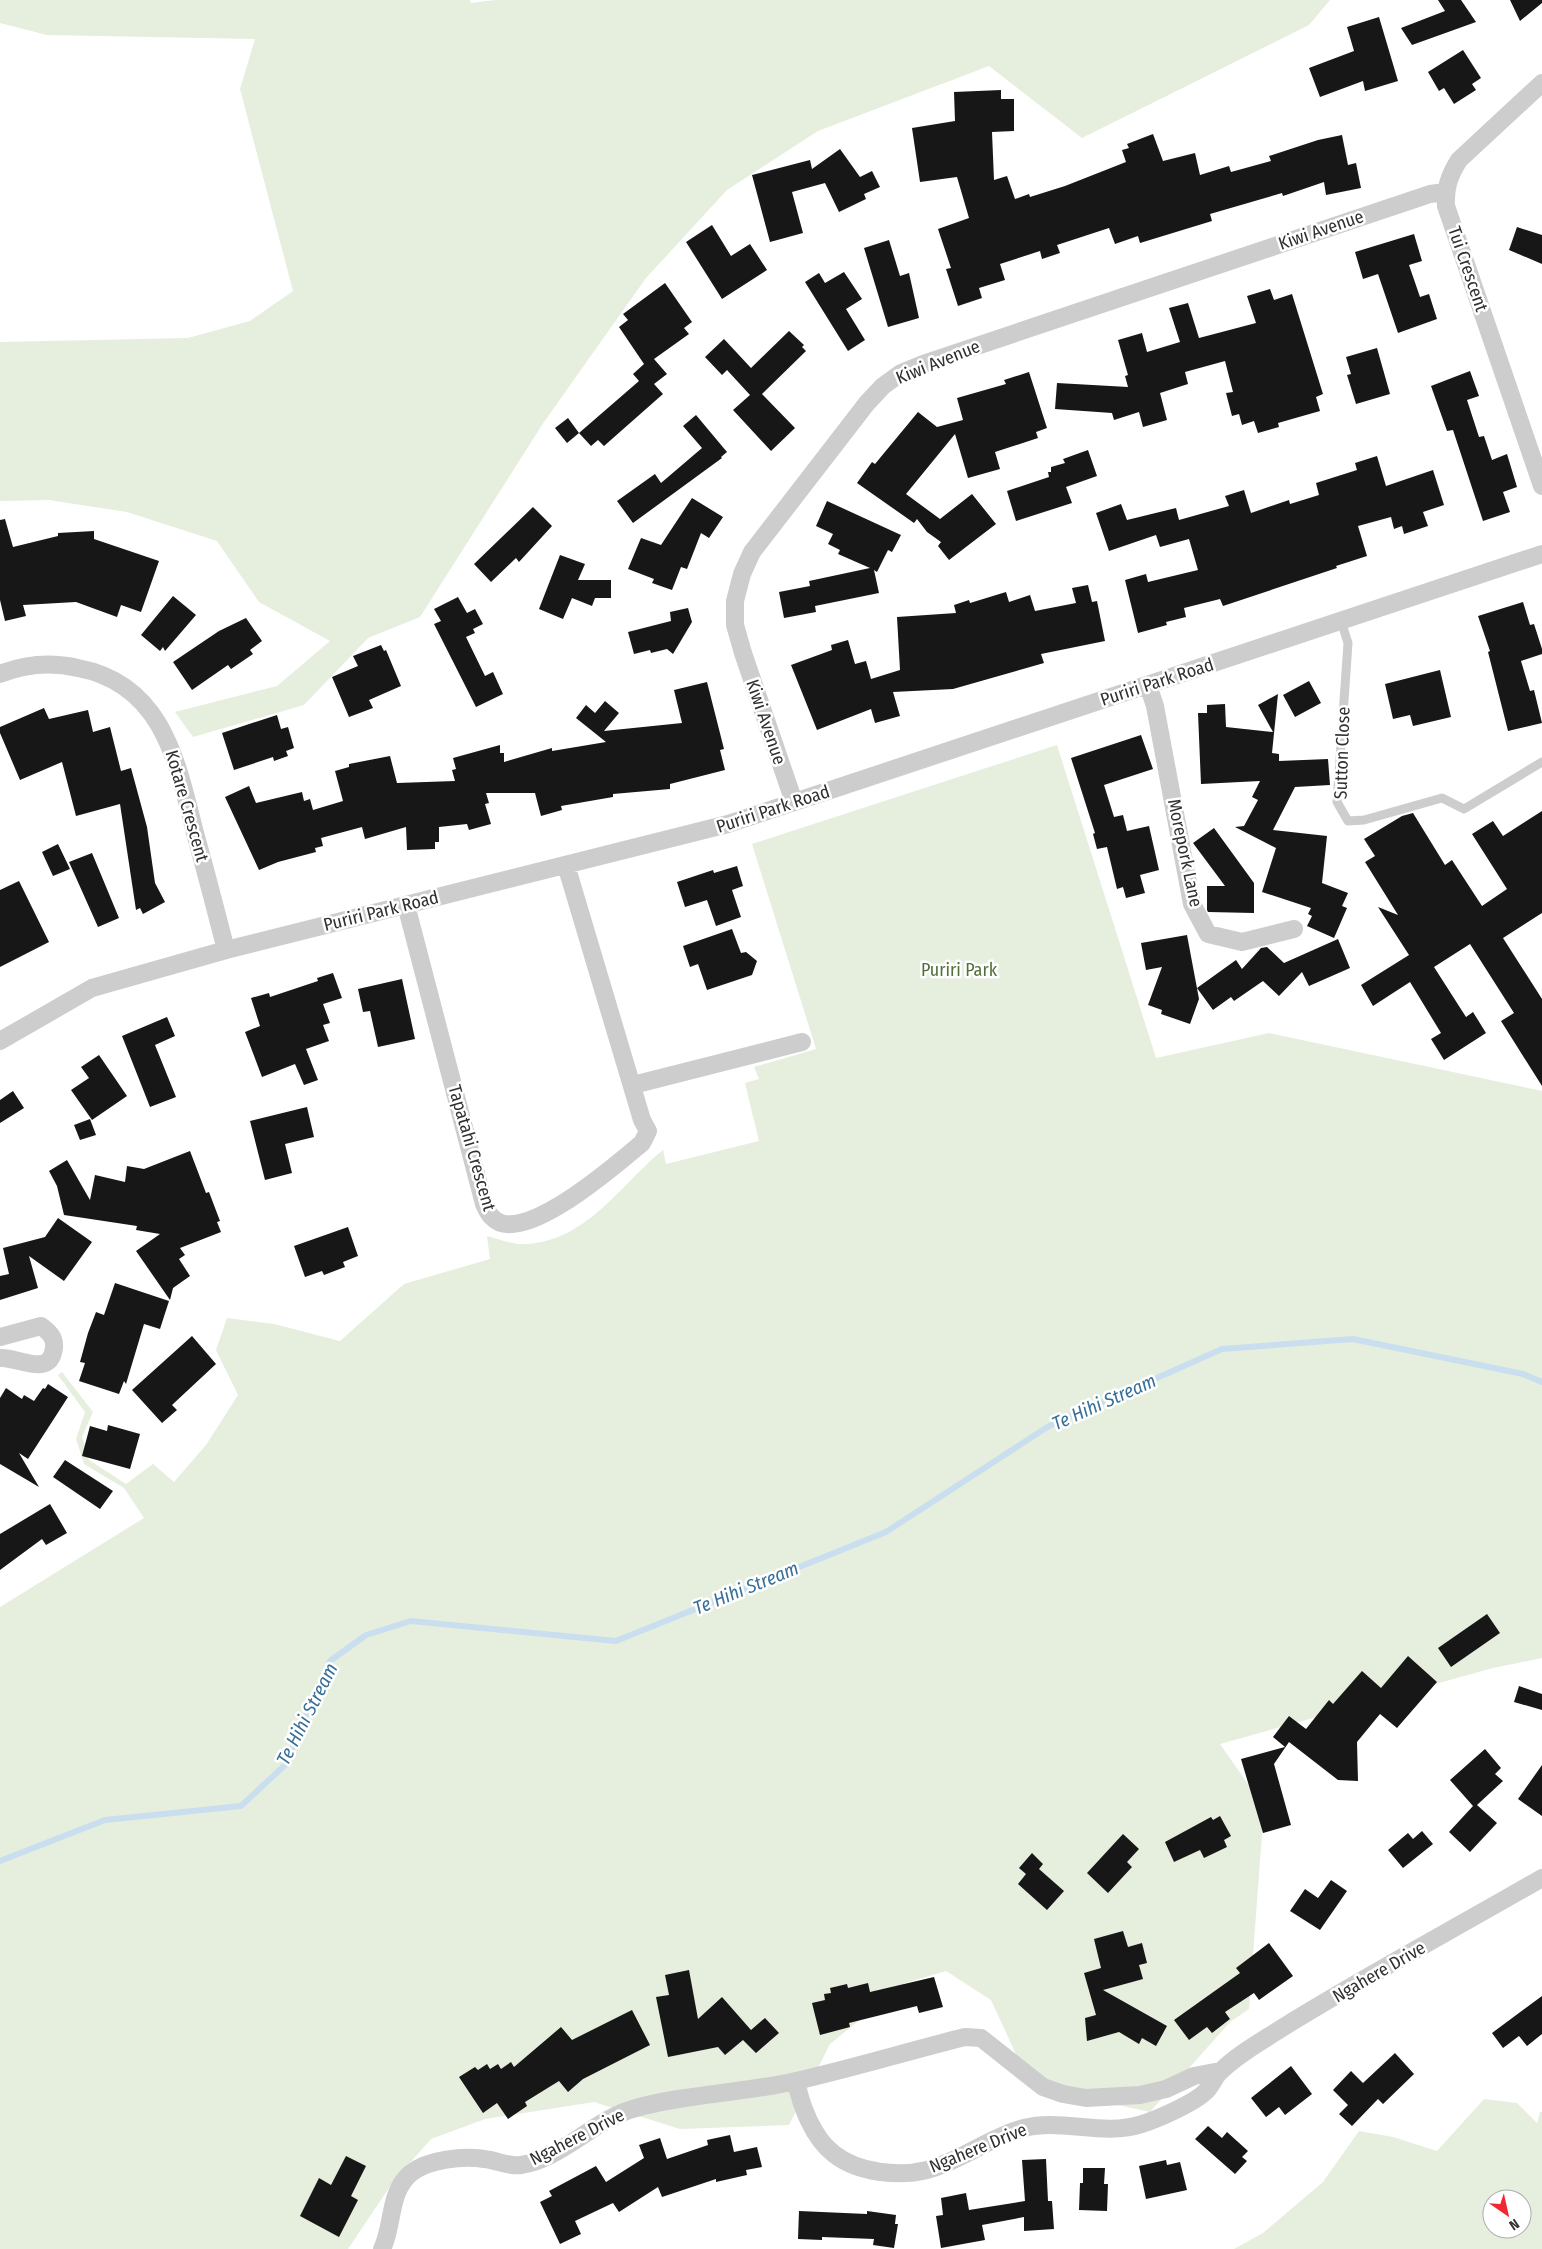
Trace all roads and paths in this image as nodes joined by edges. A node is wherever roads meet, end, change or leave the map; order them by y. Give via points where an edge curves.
1 (1542, 83) edge
2 (1445, 192) junction
3 (1542, 486) edge
4 (1542, 554) edge
5 (1341, 620) junction
6 (0, 674) edge
7 (1148, 685) junction
8 (1542, 762) edge
9 (794, 802) junction
10 (566, 865) junction
11 (406, 905) junction
12 (1294, 929) dead end
13 (226, 950) junction
14 (0, 1040) edge
15 (802, 1042) dead end
16 (633, 1085) junction
17 (0, 1337) edge
18 (0, 1358) edge
19 (1542, 1878) edge
20 (1220, 2071) junction
21 (796, 2081) junction
22 (382, 2249) edge

1 - 2 street via 1459,160
2 - 3 street, Tui Crescent via 1446,206
2 - 9 street, Kiwi Avenue via 1430,194 924,364 901,373 883,386 752,552 735,601 735,625 742,653
4 - 5 street, Puriri Park Road
5 - 7 street, Puriri Park Road
5 - 8 lane, Sutton Close via 1348,643 1337,802 1348,822 1442,798 1464,809
6 - 13 street, Kotare Crescent via 34,664 90,670 112,679 152,712 174,754
7 - 9 street, Puriri Park Road
7 - 12 street, Morepork Lane via 1155,706 1192,904 1208,934 1242,942
9 - 10 street, Puriri Park Road via 728,824
10 - 11 street, Puriri Park Road
10 - 16 street, Tapatahi Crescent
11 - 13 street, Puriri Park Road
11 - 16 street, Tapatahi Crescent via 484,1204 492,1218 505,1224 521,1223 562,1206 642,1143 648,1131
13 - 14 street, Puriri Park Road via 92,988
15 - 16 street
17 - 18 street via 41,1326 50,1333 54,1342 47,1362 35,1366
19 - 20 street, Ngahere Drive via 1283,2027
20 - 21 street, Ngahere Drive via 1194,2076 1166,2089 1140,2095 1086,2098 1043,2087 981,2038 965,2037
20 - 21 street, Ngahere Drive via 1205,2092 1142,2124 1116,2129 1026,2127 928,2170 908,2174 854,2165 834,2154 809,2120
21 - 22 street, Ngahere Drive via 634,2108 591,2128 546,2156 520,2166 470,2158 420,2168 403,2182 396,2194 388,2236

